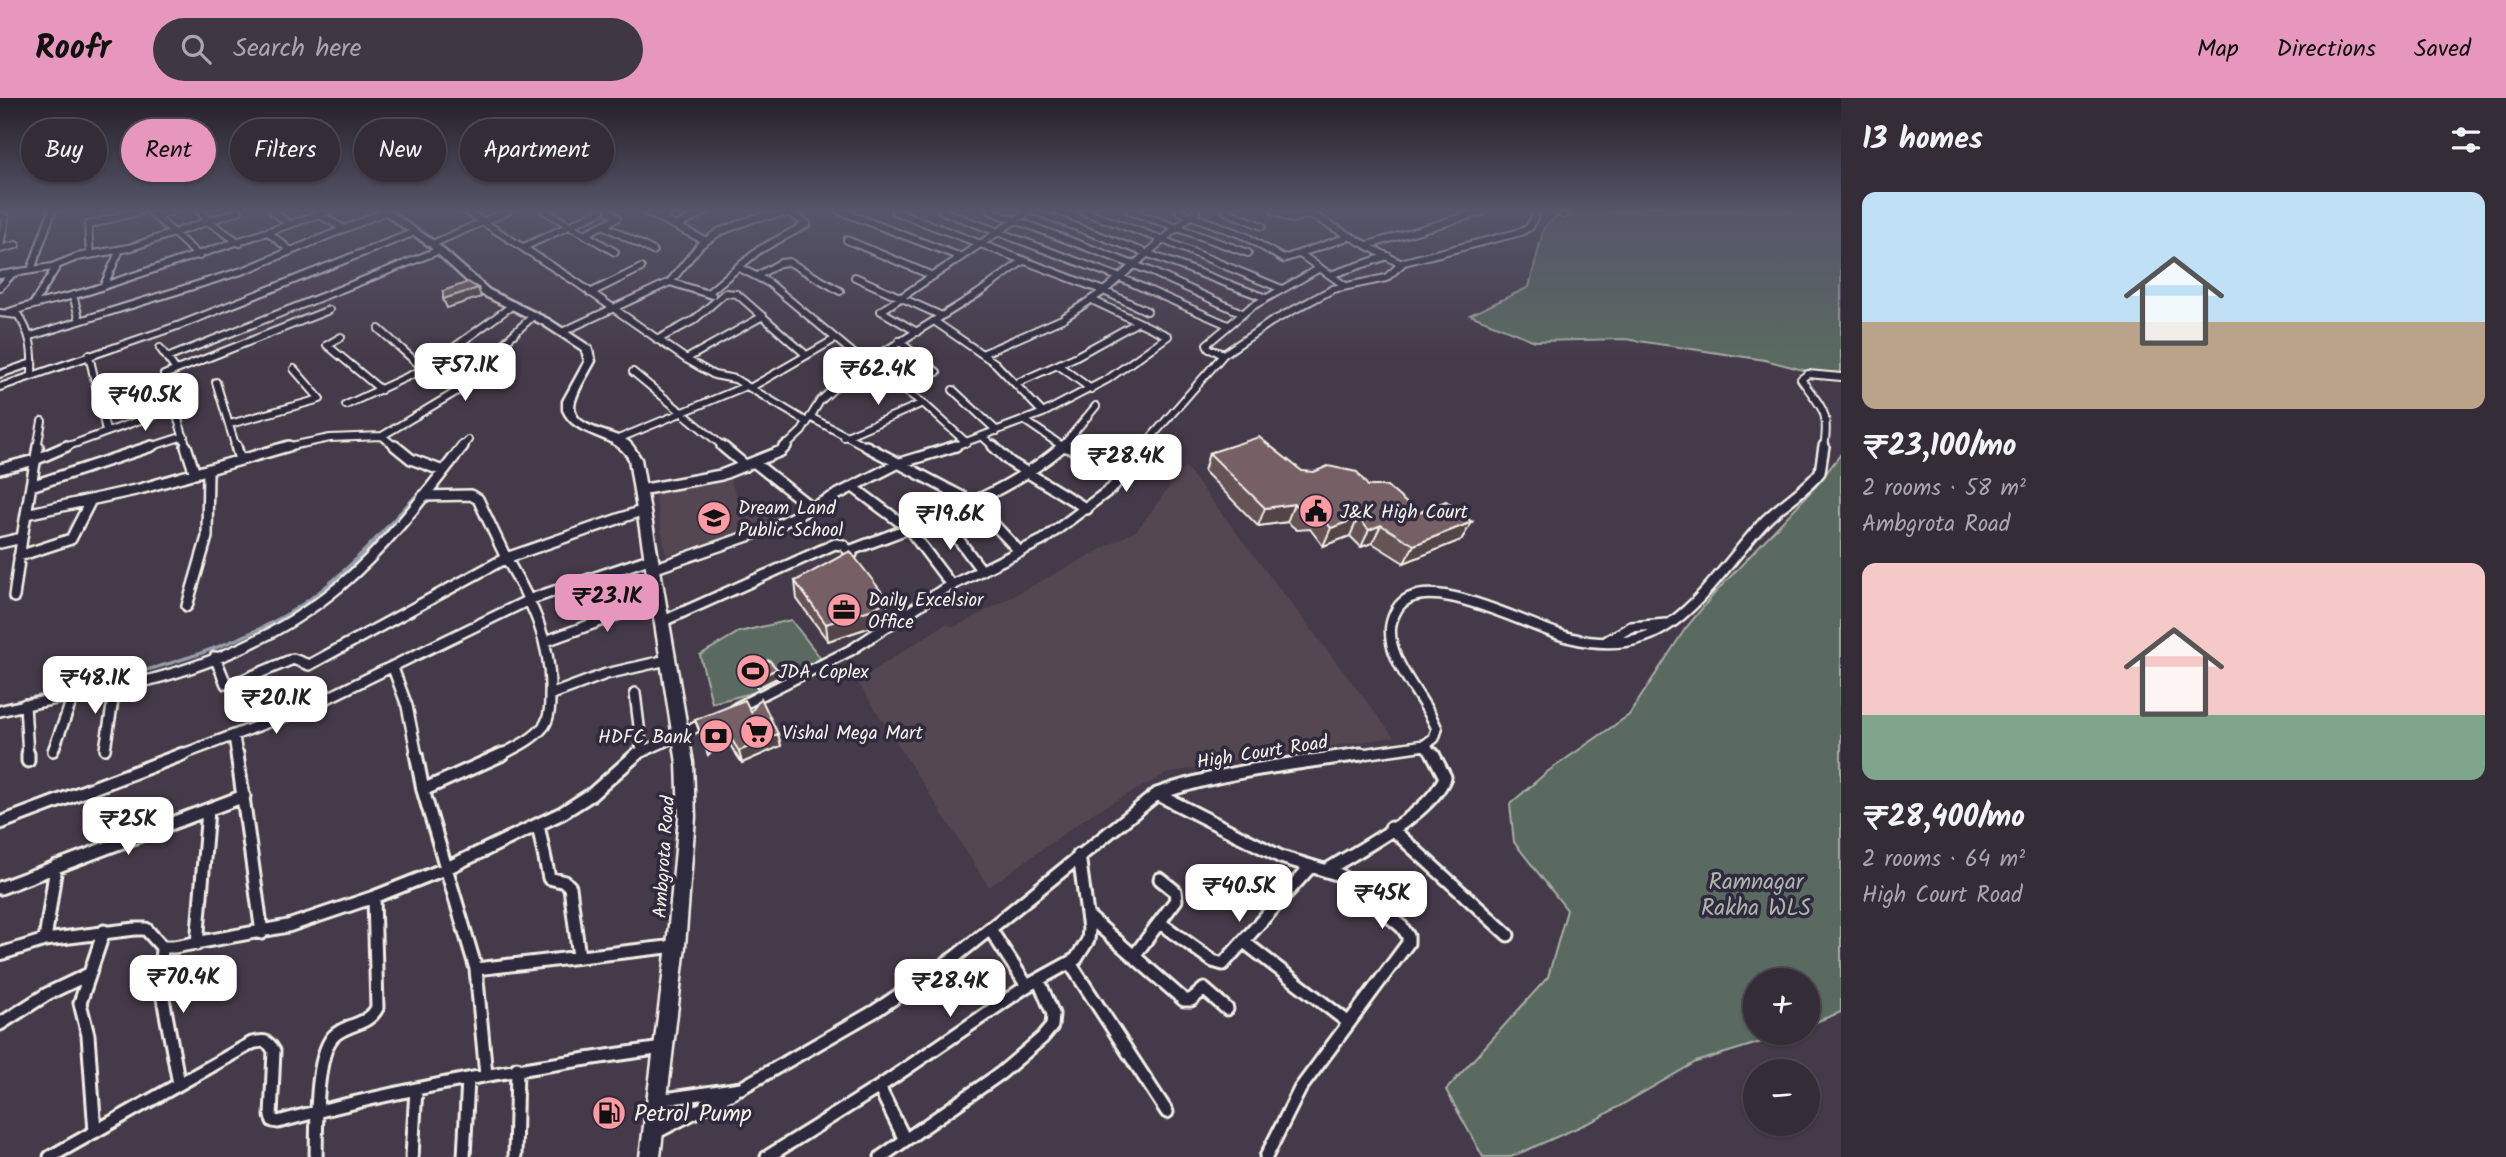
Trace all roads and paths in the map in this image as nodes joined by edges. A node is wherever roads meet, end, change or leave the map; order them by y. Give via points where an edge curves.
1 (34, 260) edge
2 (74, 260) edge
3 (115, 260) edge
4 (182, 260) edge
5 (268, 260) edge
6 (343, 260) edge
7 (403, 260) edge
8 (450, 260) edge
9 (543, 260) edge
10 (689, 260) edge
11 (747, 260) edge
12 (896, 260) edge
13 (956, 260) edge
14 (1074, 260) edge
15 (1126, 260) edge
16 (1140, 260) edge
17 (1171, 260) edge
18 (1213, 260) edge
19 (1309, 260) edge
20 (1375, 260) edge
21 (1395, 260) edge
22 (1414, 260) edge
23 (1023, 261) joint
24 (1032, 264) junction
25 (1136, 264) junction
26 (1401, 264) junction
27 (57, 266) junction
28 (738, 267) junction
29 (641, 268) dead end
30 (1320, 268) junction
31 (31, 270) junction
32 (15, 272) junction
33 (1010, 272) junction
34 (0, 275) edge
35 (1330, 275) junction
36 (757, 276) junction
37 (933, 276) junction
38 (855, 277) dead end
39 (1121, 278) junction
40 (670, 282) junction
41 (104, 285) junction
42 (1344, 285) junction
43 (0, 287) edge
44 (1282, 289) junction
45 (841, 291) dead end
46 (1104, 291) junction
47 (590, 293) junction
48 (708, 293) junction
49 (73, 295) junction
50 (721, 297) junction
51 (901, 298) junction
52 (1266, 298) junction
53 (1094, 301) junction
54 (34, 303) junction
55 (513, 305) junction
56 (612, 308) junction
57 (330, 310) dead end
58 (1147, 311) dead end
59 (4, 313) edge
60 (1242, 313) junction
61 (534, 315) junction
62 (763, 316) junction
63 (942, 316) junction
64 (80, 321) junction
65 (934, 321) junction
66 (1138, 322) junction
67 (1228, 325) junction
68 (379, 329) dead end
69 (562, 331) junction
70 (917, 332) junction
71 (31, 336) junction
72 (341, 337) dead end
73 (835, 339) junction
74 (657, 340) junction
75 (899, 341) junction
76 (160, 348) dead end
77 (804, 352) junction
78 (982, 354) junction
79 (1224, 354) junction
80 (89, 355) junction
81 (167, 358) junction
82 (687, 359) junction
83 (32, 363) junction
84 (865, 363) junction
85 (1058, 365) junction
86 (294, 369) dead end
87 (424, 369) junction
88 (176, 370) junction
89 (633, 372) dead end
90 (937, 372) dead end
91 (32, 373) junction
92 (0, 374) edge
93 (1841, 377) edge
94 (216, 382) dead end
95 (1017, 383) junction
96 (0, 387) edge
97 (748, 387) junction
98 (167, 388) junction
99 (1091, 389) junction
100 (381, 390) junction
101 (953, 390) dead end
102 (923, 403) junction
103 (346, 405) dead end
104 (176, 407) junction
105 (1096, 407) dead end
106 (102, 411) junction
107 (685, 413) junction
108 (1043, 413) junction
109 (808, 420) junction
110 (1024, 420) junction
111 (42, 421) dead end
112 (230, 424) junction
113 (106, 431) junction
114 (997, 431) junction
115 (184, 436) junction
116 (382, 436) junction
117 (983, 436) junction
118 (844, 438) junction
119 (618, 439) junction
120 (468, 440) dead end
121 (967, 443) junction
122 (1062, 447) junction
123 (35, 460) junction
124 (240, 460) junction
125 (897, 464) junction
126 (750, 465) junction
127 (1128, 466) junction
128 (0, 469) edge
129 (208, 470) junction
130 (443, 471) junction
131 (1026, 472) junction
132 (195, 474) junction
133 (31, 486) junction
134 (853, 487) junction
135 (640, 490) junction
136 (423, 496) junction
137 (91, 500) junction
138 (974, 503) junction
139 (1091, 507) junction
140 (812, 508) junction
141 (644, 510) junction
142 (26, 514) junction
143 (942, 516) junction
144 (908, 527) junction
145 (22, 538) junction
146 (0, 543) edge
147 (849, 551) junction
148 (1020, 552) junction
149 (19, 556) junction
150 (506, 558) junction
151 (856, 560) edge
152 (652, 564) junction
153 (982, 571) junction
154 (952, 586) junction
155 (14, 597) dead end
156 (531, 599) junction
157 (658, 600) junction
158 (187, 606) dead end
159 (661, 622) junction
160 (546, 641) junction
161 (215, 657) junction
162 (667, 660) junction
163 (393, 668) junction
164 (115, 688) junction
165 (635, 692) dead end
166 (74, 694) junction
167 (550, 695) junction
168 (25, 704) junction
169 (0, 711) edge
170 (728, 712) edge
171 (716, 718) edge
172 (680, 735) junction
173 (234, 736) junction
174 (1426, 745) junction
175 (105, 749) dead end
176 (53, 751) dead end
177 (642, 751) junction
178 (28, 761) dead end
179 (423, 790) junction
180 (1157, 794) junction
181 (244, 796) junction
182 (208, 810) junction
183 (0, 823) edge
184 (538, 825) junction
185 (1391, 828) junction
186 (1079, 855) junction
187 (55, 866) junction
188 (1311, 866) junction
189 (447, 868) junction
190 (1327, 870) junction
191 (1160, 879) dead end
192 (0, 888) edge
193 (374, 897) junction
194 (1088, 916) junction
195 (1160, 923) junction
196 (990, 929) junction
197 (104, 932) junction
198 (262, 933) junction
199 (1508, 935) dead end
200 (45, 940) junction
201 (1244, 942) junction
202 (197, 944) junction
203 (676, 946) junction
204 (162, 947) junction
205 (0, 954) edge
206 (1135, 956) junction
207 (579, 957) junction
208 (1070, 963) junction
209 (477, 970) junction
210 (89, 974) junction
211 (1033, 984) junction
212 (1227, 1009) dead end
213 (1349, 1023) junction
214 (0, 1024) edge
215 (663, 1048) junction
216 (517, 1068) junction
217 (486, 1075) junction
218 (468, 1079) junction
219 (179, 1084) junction
220 (879, 1087) junction
221 (741, 1088) junction
222 (416, 1089) junction
223 (656, 1100) junction
224 (317, 1110) junction
225 (1167, 1112) dead end
226 (95, 1132) junction
227 (653, 1134) junction
228 (905, 1140) junction
229 (50, 1157) edge
230 (316, 1157) edge
231 (412, 1157) edge
232 (464, 1157) edge
233 (515, 1157) edge
234 (650, 1157) edge
235 (767, 1157) edge
236 (881, 1157) edge
237 (1266, 1157) edge

1 - 31 street
2 - 27 street
3 - 41 street
4 - 41 street
5 - 64 street
6 - 80 street via 188,322
7 - 81 street
8 - 55 main road via 481,289
9 - 47 street
10 - 40 street
11 - 28 street
12 - 37 street
13 - 37 street
14 - 39 street
15 - 25 street
16 - 25 street
17 - 52 street
18 - 44 street
19 - 30 street
20 - 35 street
21 - 26 street
22 - 26 street
23 - 24 street
23 - 33 street
24 - 33 street
24 - 46 street
25 - 39 street
25 - 60 street
26 - 42 street via 1386,278
27 - 31 street
27 - 54 street
28 - 36 street
28 - 48 street
29 - 47 street
30 - 35 street
30 - 44 street
31 - 32 street
32 - 34 street
32 - 43 street
33 - 63 street
35 - 42 street
36 - 45 street via 789,262
36 - 73 street
37 - 51 street
38 - 51 street
39 - 46 street
39 - 67 street
40 - 48 street
40 - 56 street
41 - 49 street
42 - 79 street via 1271,322
44 - 52 street
46 - 53 street
46 - 58 street
47 - 56 street
48 - 50 street
49 - 54 street
49 - 64 street
50 - 62 street via 734,293
50 - 74 street via 694,320
51 - 63 street
51 - 70 street via 880,312
52 - 60 street
53 - 66 street
53 - 78 street
54 - 59 street
55 - 61 main road
55 - 87 street
56 - 69 street
56 - 74 street
57 - 88 street
59 - 71 street via 18,315
60 - 67 street
61 - 69 main road
61 - 116 street via 478,367 466,386
62 - 77 street
62 - 82 street
63 - 65 street
64 - 71 street
65 - 70 street
65 - 78 street
66 - 85 street
66 - 99 street via 1168,336
67 - 79 street via 1206,346
68 - 87 street
69 - 119 main road via 587,349 590,361 569,401 570,415 585,428
70 - 75 street
71 - 83 street
72 - 100 street via 327,345
73 - 77 street
73 - 84 street
74 - 82 street
75 - 84 street
75 - 90 street
76 - 81 street
77 - 97 street via 788,367
78 - 95 street
79 - 127 street
80 - 91 street
80 - 106 street
81 - 88 street
82 - 97 street via 713,375
83 - 91 street
83 - 92 street
84 - 102 street
84 - 109 street via 826,394
85 - 95 street
85 - 99 street
86 - 112 street via 320,399
87 - 100 street
88 - 98 street via 163,377
89 - 107 street
91 - 96 street
93 - 174 street via 1808,374 1801,379 1828,423 1820,472 1781,505 1705,590 1650,636 1606,642 1557,635 1452,595 1432,593 1406,600 1391,619 1390,635 1394,653 1437,729
94 - 112 street
95 - 108 street
97 - 107 street
97 - 109 street
98 - 104 street
98 - 106 street
99 - 108 street
100 - 103 street
101 - 114 street
102 - 118 street
102 - 121 street
104 - 113 street
104 - 115 street
105 - 122 street
106 - 113 street
107 - 119 street
107 - 126 street
108 - 110 street
109 - 118 street
109 - 126 street via 781,451
110 - 114 street
110 - 122 street
111 - 123 street
112 - 124 street
113 - 123 street
114 - 117 street
115 - 132 street
115 - 133 street
116 - 124 street via 325,439
116 - 130 street via 411,459
117 - 121 street
117 - 131 street
118 - 125 street
119 - 135 main road, Ambgrota Road via 635,459
120 - 130 street
121 - 125 street
122 - 127 street
122 - 131 street
123 - 128 street
123 - 133 street
124 - 129 street
125 - 134 street
125 - 138 street
126 - 135 street via 705,479
126 - 140 street
127 - 139 street
129 - 132 street
129 - 158 street via 207,537
130 - 136 street
131 - 138 street
131 - 139 street
132 - 137 street
133 - 142 street
134 - 140 street
134 - 144 street
135 - 141 main road, Ambgrota Road
136 - 150 street via 471,495 478,499
136 - 161 street via 339,587 288,622
137 - 142 street
137 - 149 street via 71,539
138 - 143 street
138 - 148 street
139 - 148 street
140 - 152 street via 748,537
141 - 150 street
141 - 152 main road, Ambgrota Road
142 - 145 street
143 - 144 street
143 - 153 street
144 - 147 street
144 - 154 street
145 - 146 street
145 - 149 street
147 - 151 street
147 - 159 street via 835,544
148 - 153 street
149 - 155 street
150 - 156 street
150 - 161 street via 309,665 293,659 230,684 223,683
152 - 156 street
152 - 157 main road, Ambgrota Road
153 - 154 street
154 - 170 street via 852,650
156 - 160 street
156 - 163 street
157 - 159 main road, Ambgrota Road
157 - 160 street
159 - 162 main road, Ambgrota Road
160 - 167 street
161 - 164 street
162 - 167 street via 598,676
162 - 172 main road, Ambgrota Road
163 - 173 street
163 - 179 street via 407,706
164 - 166 street
164 - 175 street
165 - 177 street
166 - 168 street
166 - 176 street
167 - 179 street via 548,721 536,733
168 - 169 street
168 - 178 street
171 - 172 street
172 - 177 street
172 - 203 main road, Ambgrota Road via 687,817
173 - 181 street
173 - 183 street
174 - 180 street, High Court Road via 1226,774
174 - 185 street via 1441,766 1444,784 1429,802
177 - 184 street via 585,799
179 - 189 street
180 - 186 street, High Court Road
180 - 188 street via 1281,857
181 - 182 street
181 - 198 street
182 - 187 street
182 - 202 street
184 - 189 street
184 - 207 street via 548,878 570,887
185 - 190 street
185 - 199 street
186 - 194 street
186 - 196 street, High Court Road
187 - 192 street
187 - 200 street
188 - 190 street
188 - 201 street
189 - 193 street
189 - 209 street
190 - 213 street via 1340,876 1408,936 1408,943
191 - 195 street via 1176,896
193 - 198 street
193 - 224 street via 376,1013 332,1037
194 - 206 street
194 - 208 street via 1088,940
195 - 201 street via 1219,963 1227,961
195 - 206 street
196 - 211 street
196 - 221 street, High Court Road via 875,1011
197 - 200 street
197 - 204 street via 146,929
197 - 210 street
198 - 202 street
200 - 205 street
201 - 213 street
202 - 204 street
203 - 207 street
203 - 215 main road, Ambgrota Road
204 - 219 street via 160,982
206 - 212 street via 1184,1000 1204,989
207 - 209 street
208 - 211 street
208 - 225 street
209 - 217 street
210 - 214 street via 47,993
210 - 226 street via 80,1003 88,1035
211 - 220 street
211 - 228 street via 1052,1010 1051,1027 1045,1035
213 - 237 street via 1300,1089
215 - 216 street
215 - 223 main road, Ambgrota Road
216 - 217 street
216 - 233 street
217 - 218 street
218 - 222 street
218 - 232 street
219 - 224 street via 264,1040 274,1051 273,1121 288,1121
219 - 226 street
220 - 228 street
220 - 235 street
221 - 223 street, High Court Road
221 - 227 street
222 - 224 street
222 - 231 street
223 - 227 main road, Ambgrota Road
224 - 230 street
226 - 229 street
227 - 234 main road, Ambgrota Road
228 - 236 street

